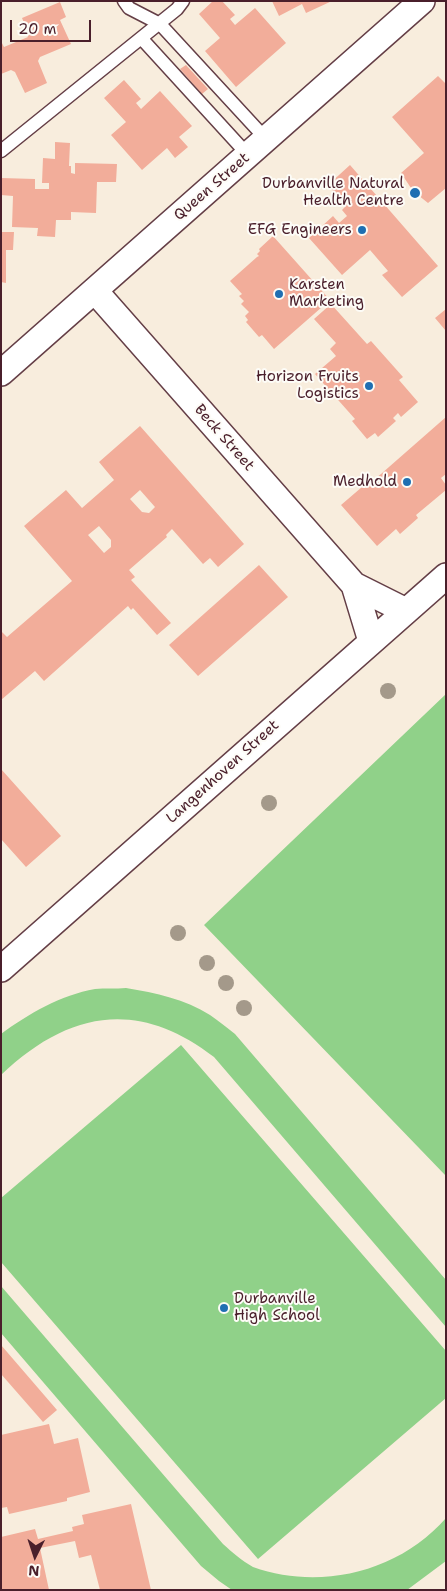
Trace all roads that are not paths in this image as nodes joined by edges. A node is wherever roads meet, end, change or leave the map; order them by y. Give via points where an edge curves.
1 (124, 1) edge
2 (183, 1) edge
3 (422, 1) edge
4 (160, 24) junction
5 (142, 39) junction
6 (257, 147) junction
7 (1, 151) edge
8 (95, 291) junction
9 (1, 373) edge
10 (446, 576) edge
11 (354, 585) junction
12 (406, 611) junction
13 (371, 641) junction
14 (1, 969) edge

1 - 4 lane via 129,8
2 - 4 lane
3 - 6 street, Queen Street
4 - 5 lane
4 - 6 lane
5 - 6 lane
5 - 7 lane
6 - 8 street, Queen Street
8 - 9 street, Queen Street
8 - 11 street, Beck Street
10 - 12 street, Langenhoven Street
11 - 12 street, Beck Street
11 - 13 street, Beck Street
12 - 13 street, Langenhoven Street
13 - 14 street, Langenhoven Street

